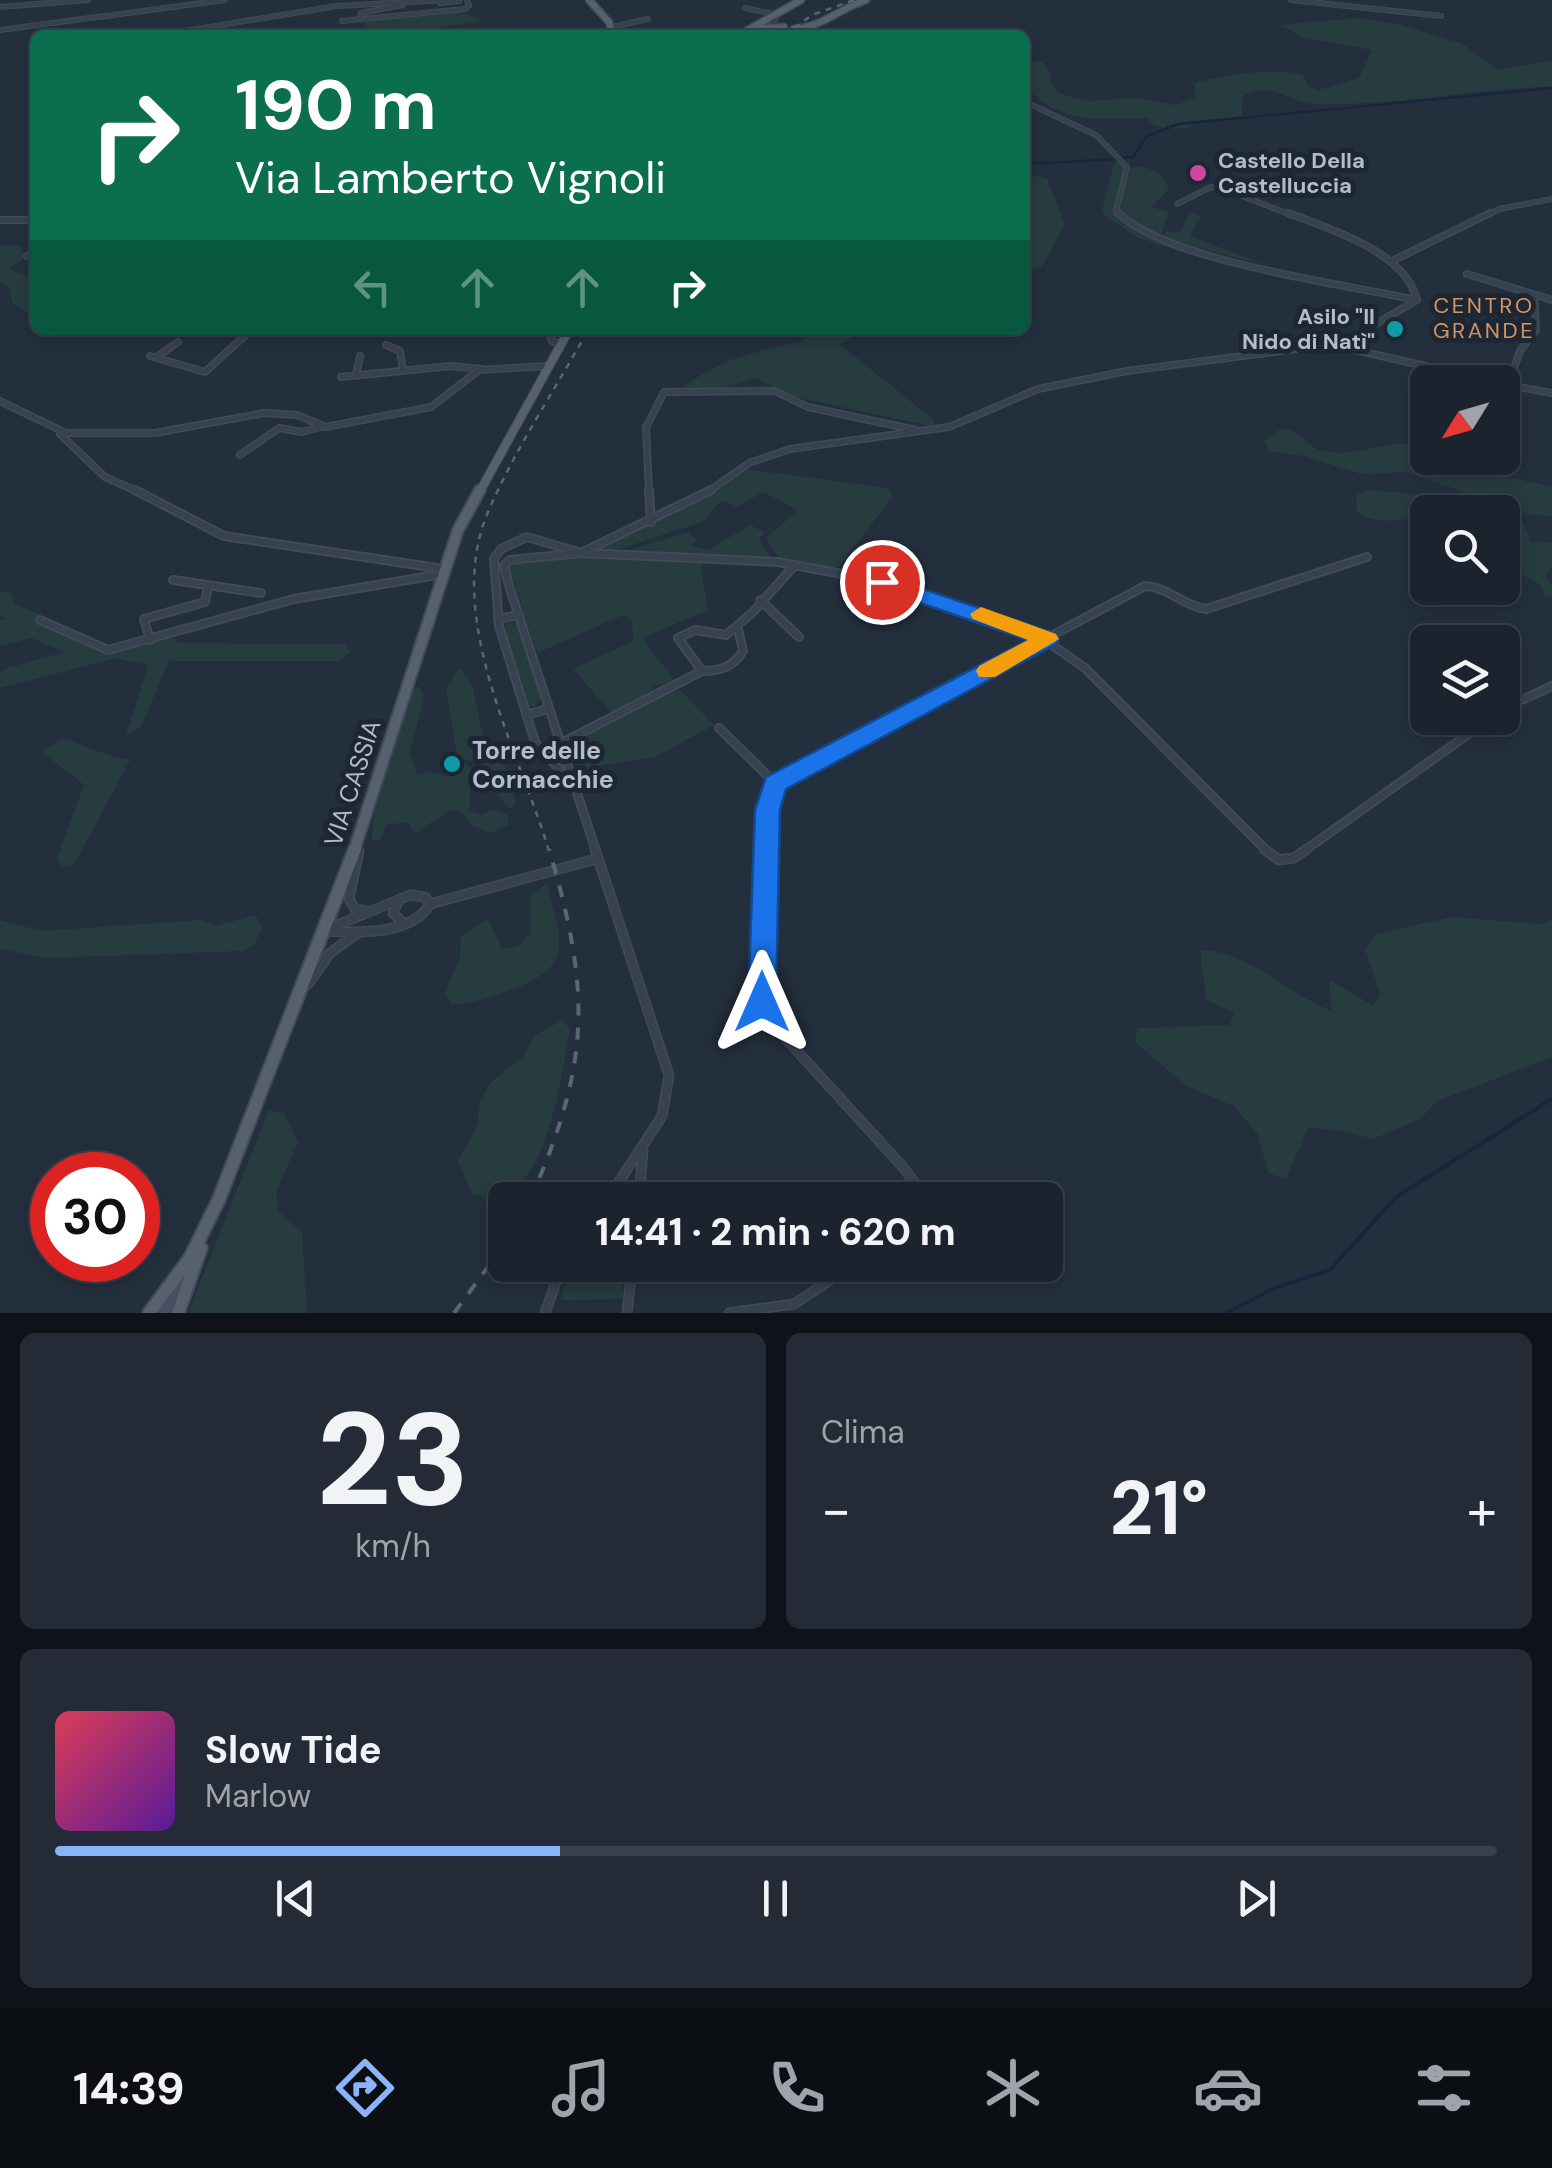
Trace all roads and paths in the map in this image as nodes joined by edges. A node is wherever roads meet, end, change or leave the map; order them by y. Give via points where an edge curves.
1 (88, 0) edge
2 (226, 0) edge
3 (445, 0) edge
4 (459, 0) edge
5 (467, 0) edge
6 (590, 0) edge
7 (801, 0) edge
8 (866, 0) edge
9 (1291, 0) edge
10 (0, 7) edge
11 (745, 8) dead end
12 (384, 12) dead end
13 (778, 15) junction
14 (1440, 16) dead end
15 (360, 18) dead end
16 (648, 19) dead end
17 (342, 20) dead end
18 (782, 27) joint
19 (0, 30) edge
20 (190, 30) edge
21 (611, 30) edge
22 (620, 30) edge
23 (750, 30) edge
24 (756, 30) edge
25 (803, 30) edge
26 (1030, 104) edge
27 (1552, 199) edge
28 (1177, 204) dead end
29 (0, 220) edge
30 (30, 220) edge
31 (30, 254) edge
32 (27, 256) dead end
33 (1391, 262) junction
34 (1467, 274) dead end
35 (1534, 295) junction
36 (1416, 300) junction
37 (1552, 300) edge
38 (246, 335) edge
39 (549, 335) edge
40 (565, 335) edge
41 (178, 342) dead end
42 (560, 344) junction
43 (386, 345) dead end
44 (1332, 345) junction
45 (360, 356) dead end
46 (1419, 365) edge
47 (1512, 365) edge
48 (548, 366) junction
49 (484, 369) junction
50 (403, 370) junction
51 (356, 375) junction
52 (341, 377) dead end
53 (1520, 387) edge
54 (1552, 393) edge
55 (0, 401) edge
56 (321, 427) junction
57 (59, 432) junction
58 (924, 432) junction
59 (240, 455) dead end
60 (651, 522) junction
61 (504, 547) junction
62 (581, 554) junction
63 (1367, 557) dead end
64 (510, 560) junction
65 (796, 565) junction
66 (444, 572) junction
67 (173, 580) dead end
68 (208, 585) junction
69 (495, 586) junction
70 (509, 586) junction
71 (261, 593) dead end
72 (760, 600) junction
73 (519, 615) junction
74 (498, 619) junction
75 (40, 620) dead end
76 (738, 629) junction
77 (799, 638) dead end
78 (1048, 639) junction
79 (150, 640) junction
80 (702, 671) junction
81 (1552, 686) edge
82 (1520, 699) edge
83 (548, 709) junction
84 (526, 715) junction
85 (719, 728) dead end
86 (1466, 735) edge
87 (558, 744) junction
88 (541, 749) junction
89 (775, 783) junction
90 (572, 784) junction
91 (357, 843) junction
92 (596, 859) junction
93 (405, 897) junction
94 (430, 904) junction
95 (376, 909) junction
96 (408, 924) junction
97 (324, 930) junction
98 (364, 930) junction
99 (300, 992) junction
100 (644, 1147) junction
101 (620, 1182) edge
102 (640, 1182) edge
103 (914, 1182) edge
104 (215, 1209) junction
105 (190, 1258) junction
106 (556, 1282) edge
107 (630, 1282) edge
108 (827, 1282) edge
109 (148, 1313) edge
110 (164, 1313) edge
111 (178, 1313) edge
112 (546, 1313) edge
113 (627, 1313) edge
114 (728, 1313) edge

1 - 10 street
2 - 19 street
3 - 20 street via 336,6
4 - 12 street via 456,8
4 - 15 street
5 - 17 street via 466,8
6 - 21 main road
7 - 13 main road
8 - 25 main road
9 - 14 street
11 - 13 street
13 - 18 street via 772,22
13 - 23 main road
16 - 22 street
18 - 24 main road
26 - 36 street via 1096,135 1127,167 1116,211 1138,232
27 - 33 street via 1499,209
28 - 33 street via 1220,187
29 - 30 street
31 - 32 street
33 - 36 street via 1414,282
34 - 35 street
35 - 37 street
35 - 47 street via 1536,330
36 - 44 street
38 - 41 street via 205,372 154,356
39 - 42 street
40 - 42 main road, VIA CASSIA
42 - 48 main road, VIA CASSIA
43 - 50 street via 400,351
44 - 46 street
44 - 58 street via 1038,388
45 - 51 street
48 - 49 street
48 - 66 main road, VIA CASSIA via 474,496
49 - 50 street
49 - 56 street via 432,408
50 - 51 street
51 - 52 street
53 - 54 street
55 - 57 street
56 - 57 street via 268,412 151,434
56 - 59 street via 279,428
57 - 66 street via 105,476 230,538
58 - 60 street via 768,456
58 - 60 street via 808,408 775,391 664,392 646,436
60 - 62 street
61 - 62 street via 527,537
61 - 64 street
61 - 69 street via 494,558
62 - 64 street
62 - 65 street
63 - 78 street via 1206,609 1148,586
64 - 70 street via 504,565
65 - 72 street
65 - 78 street via 882,582
66 - 79 street via 294,599
66 - 91 main road, VIA CASSIA
67 - 68 street
68 - 71 street
68 - 79 street via 204,602 144,619
69 - 70 street
69 - 74 street
70 - 73 street
72 - 76 street
72 - 77 street
73 - 74 street
73 - 83 street
74 - 84 street
75 - 79 street via 101,649
76 - 80 street via 744,651 738,661 727,670
76 - 80 street via 726,635 688,630 678,638
78 - 86 street via 1280,860 1294,858
78 - 89 street
80 - 87 street
81 - 82 street
83 - 84 street
83 - 87 street
84 - 88 street
85 - 89 street
87 - 88 street
87 - 90 street
88 - 90 street
89 - 103 street via 765,870 765,1016
90 - 92 street
91 - 95 street via 350,903 359,911
91 - 97 main road, VIA CASSIA
92 - 94 street
92 - 100 street via 668,1075 667,1101
93 - 94 street via 420,895
93 - 95 street
93 - 96 street via 394,913
94 - 96 street via 424,917
95 - 97 street
96 - 98 street
97 - 98 street
97 - 99 main road, VIA CASSIA
98 - 99 street via 336,947
99 - 104 main road, VIA CASSIA
100 - 101 street
100 - 102 street
104 - 105 main road, VIA CASSIA
104 - 111 main road
105 - 109 main road, VIA CASSIA
105 - 110 main road
106 - 112 street
107 - 113 street
108 - 114 street via 794,1304

